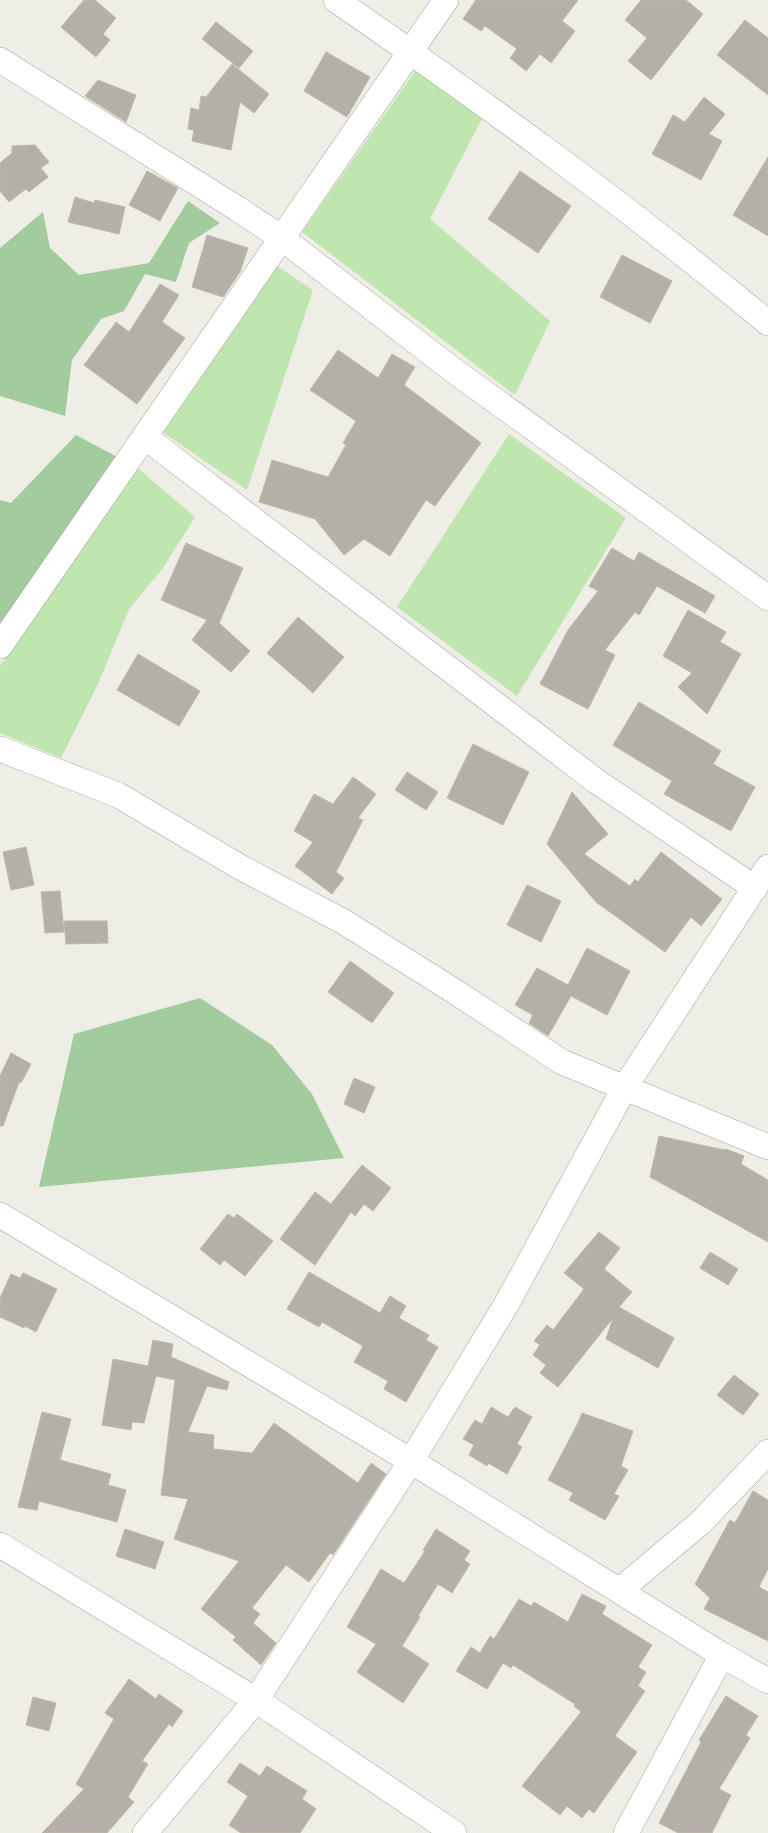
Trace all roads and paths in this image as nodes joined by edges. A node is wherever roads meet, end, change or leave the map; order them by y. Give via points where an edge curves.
1 (336, 0) edge
2 (446, 0) edge
3 (410, 52) junction
4 (0, 60) edge
5 (283, 239) junction
6 (768, 323) edge
7 (145, 437) junction
8 (768, 598) edge
9 (0, 646) edge
10 (0, 749) edge
11 (768, 867) edge
12 (755, 888) junction
13 (625, 1086) junction
14 (768, 1147) edge
15 (0, 1215) edge
16 (768, 1452) edge
17 (411, 1461) junction
18 (0, 1545) edge
19 (620, 1590) junction
20 (722, 1655) junction
21 (768, 1681) edge
22 (256, 1700) junction
23 (144, 1833) edge
24 (454, 1833) edge
25 (626, 1833) edge

1 - 3 street
2 - 3 street
3 - 5 street
3 - 6 street via 648,226
4 - 5 street
5 - 7 street
5 - 8 street via 453,370
7 - 9 street
7 - 12 street via 596,781
10 - 13 street via 118,795 240,867 344,922 562,1062
11 - 12 street
12 - 13 street
13 - 14 street
13 - 17 street via 506,1305
15 - 17 street
16 - 19 street via 700,1523
17 - 19 street
17 - 22 street
18 - 22 street
19 - 20 street
20 - 21 street
20 - 25 street
22 - 23 street
22 - 24 street

